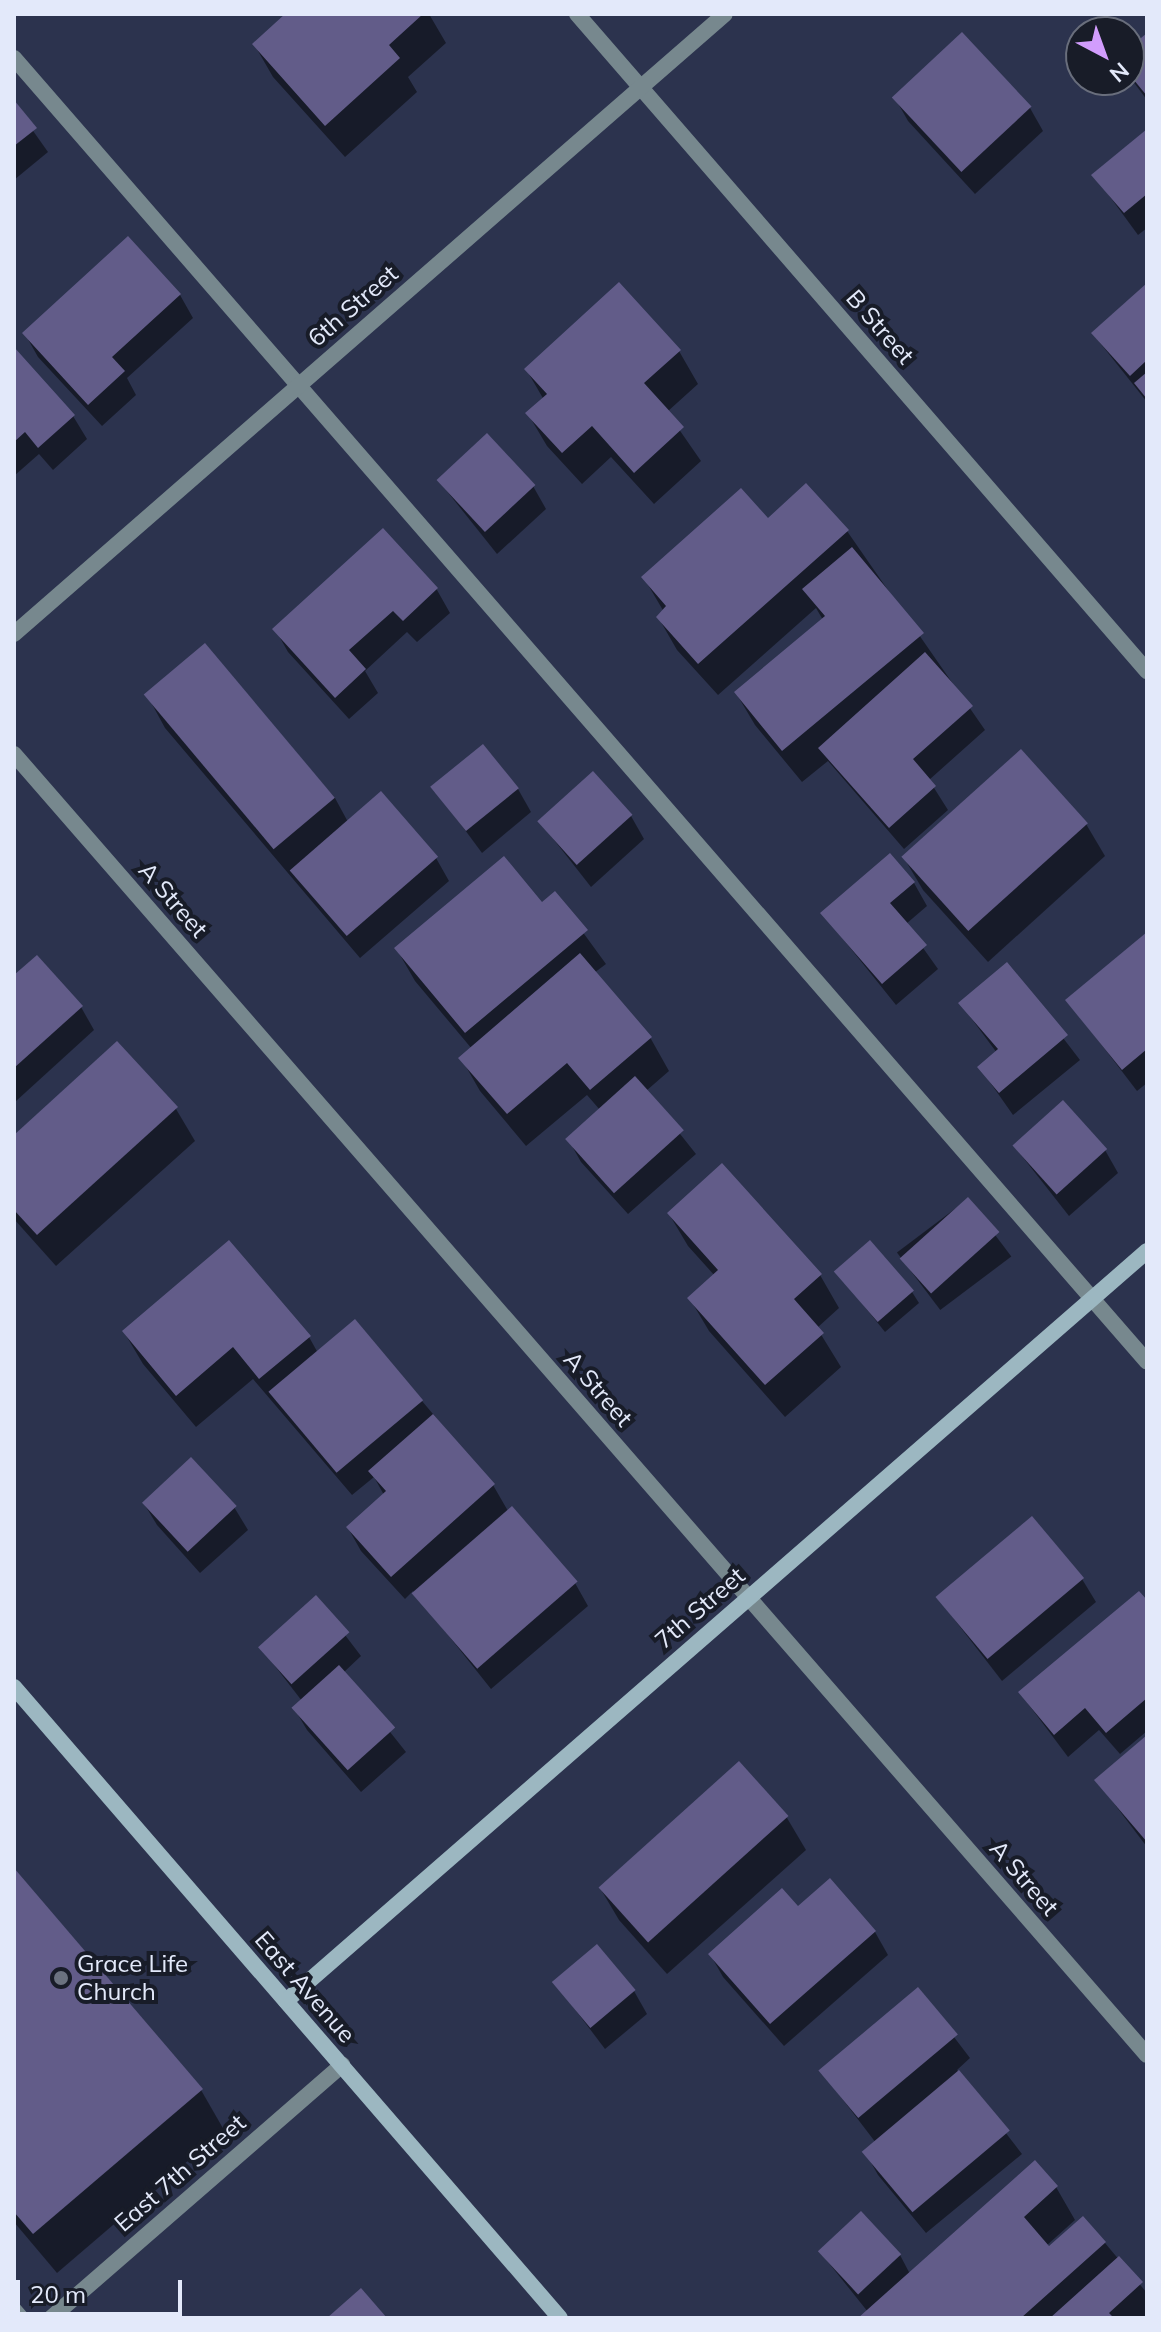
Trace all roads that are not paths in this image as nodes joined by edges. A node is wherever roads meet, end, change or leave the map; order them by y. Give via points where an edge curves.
1 (577, 14) edge
2 (725, 14) edge
3 (14, 58) edge
4 (640, 87) junction
5 (299, 385) junction
6 (14, 634) edge
7 (1147, 671) edge
8 (14, 754) edge
9 (1147, 1251) edge
10 (1091, 1299) junction
11 (1147, 1362) edge
12 (749, 1597) junction
13 (14, 1687) edge
14 (286, 2001) junction
15 (1147, 2055) edge
16 (342, 2065) junction
17 (14, 2310) edge
18 (21, 2318) edge
19 (51, 2318) edge
20 (560, 2318) edge

1 - 4 street, B Street
2 - 4 street, 6th Street
3 - 5 street
4 - 5 street, 6th Street
4 - 7 street, B Street
5 - 6 street, 6th Street
5 - 10 street
8 - 12 street, A Street
9 - 10 street, 7th Street
10 - 11 street
10 - 12 street, 7th Street
12 - 14 street, 7th Street
12 - 15 street, A Street
13 - 14 street, East Avenue
14 - 16 street, East Avenue
16 - 19 street, East 7th Street
16 - 20 street, East Avenue
17 - 18 street

